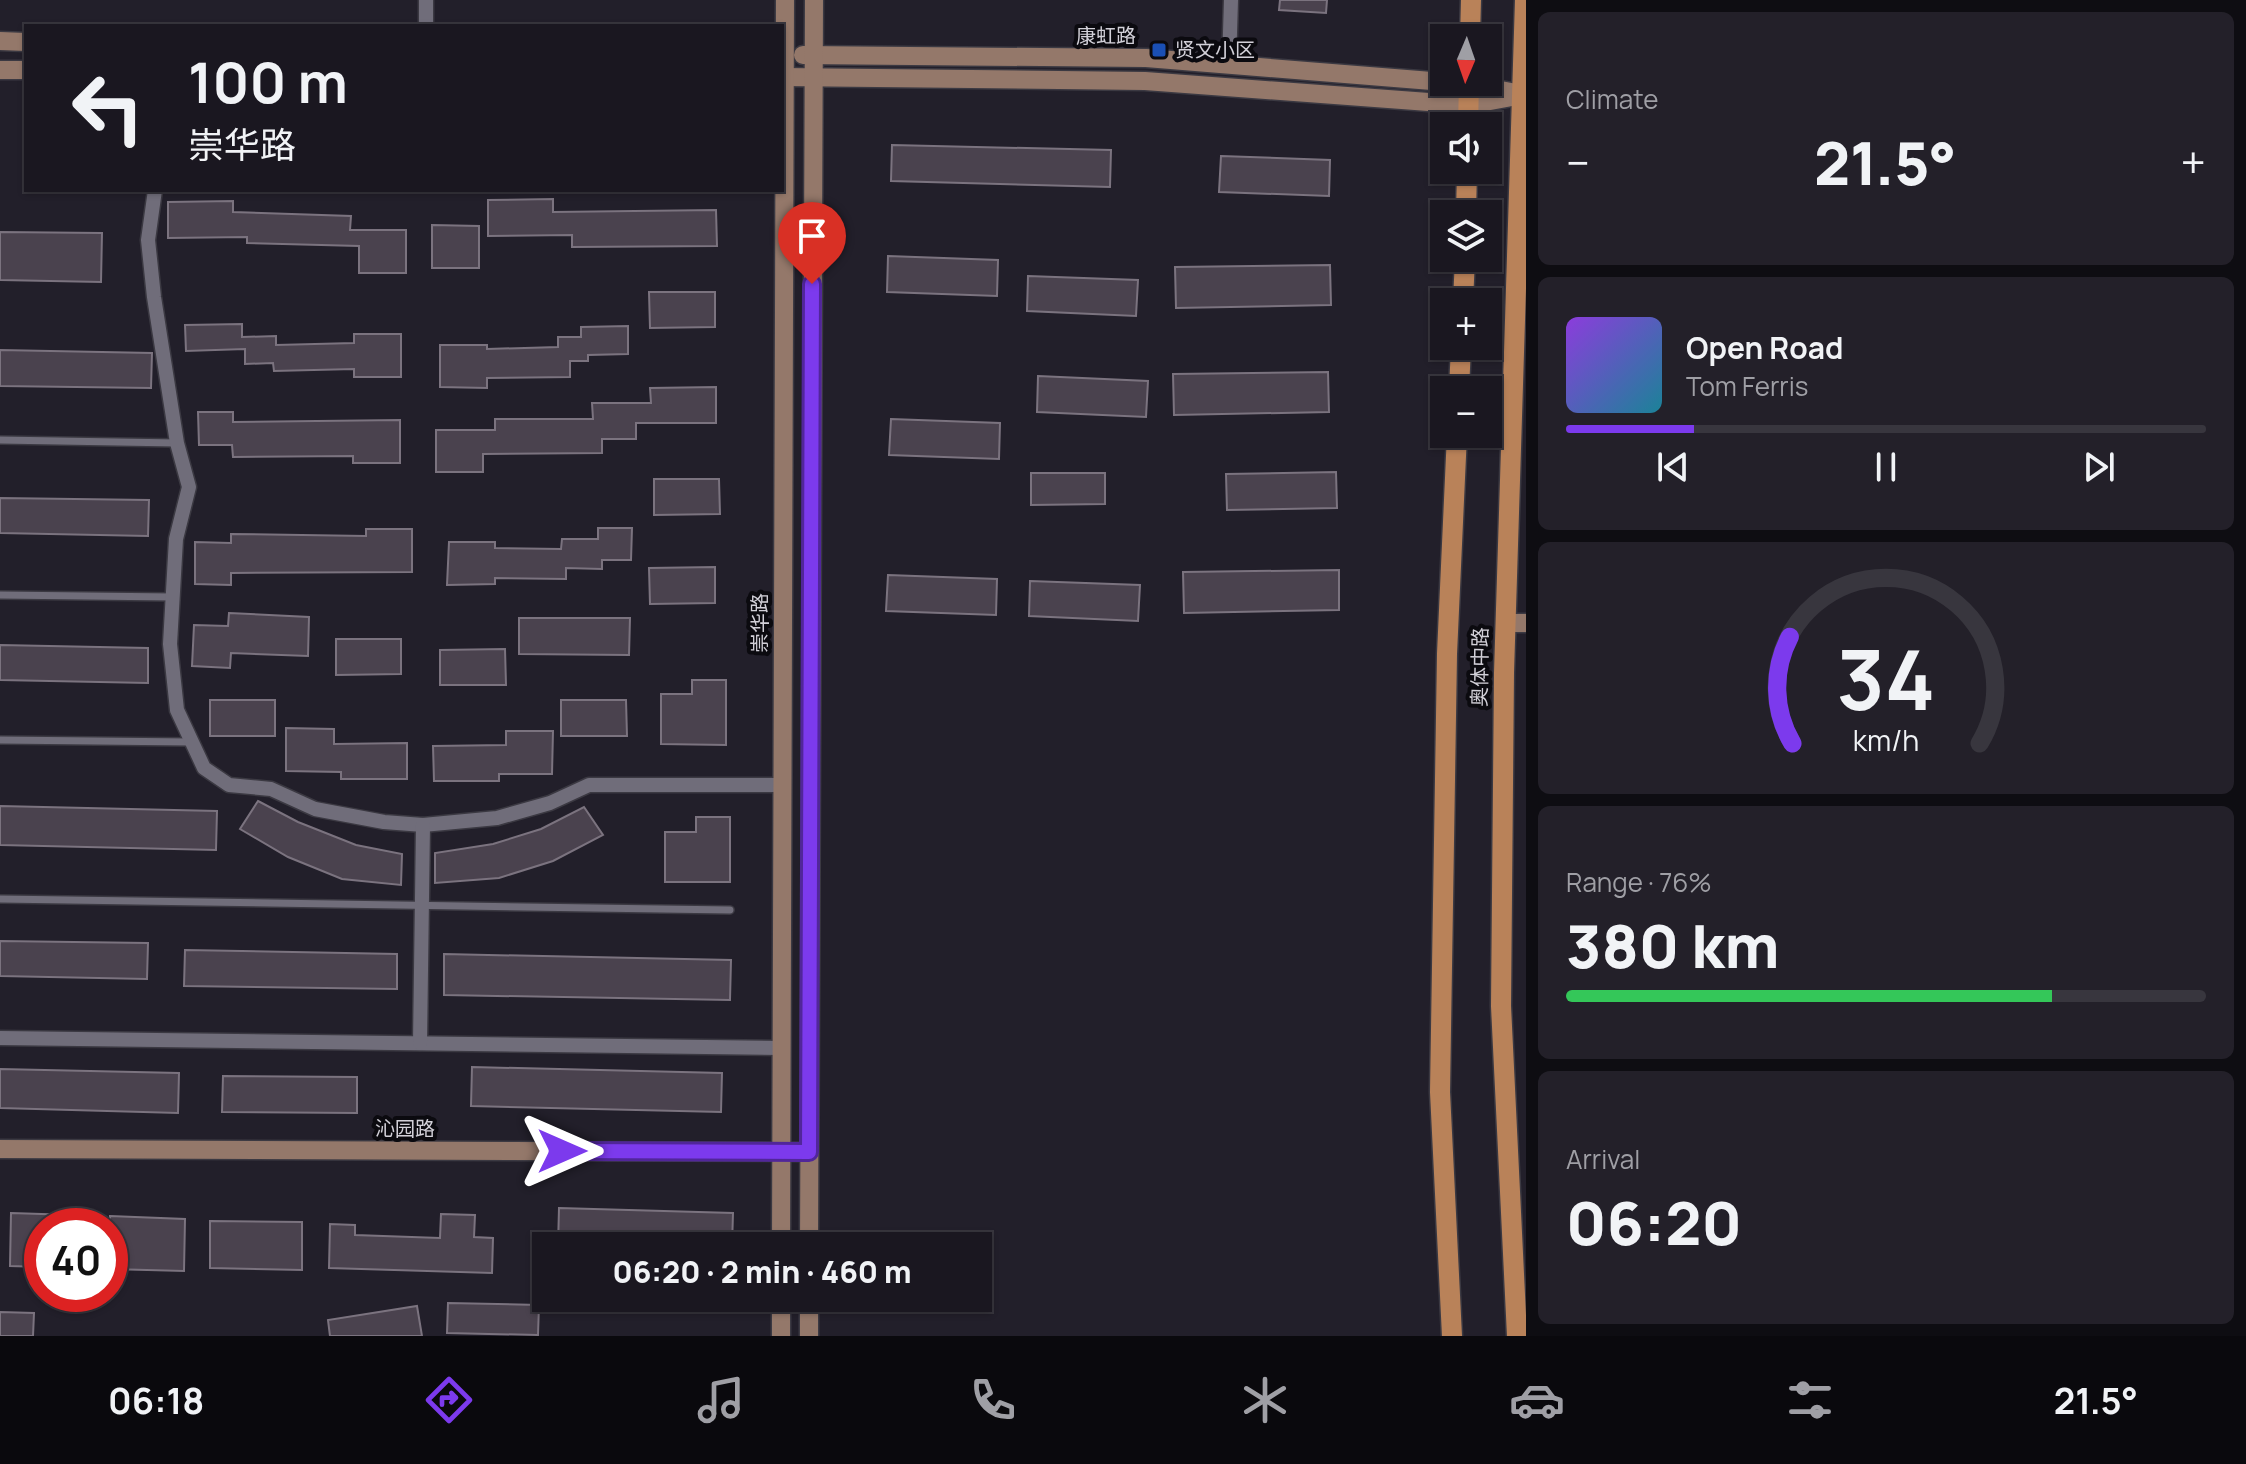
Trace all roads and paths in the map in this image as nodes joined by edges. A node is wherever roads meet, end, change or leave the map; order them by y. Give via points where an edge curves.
1 (426, 0) edge
2 (785, 0) edge
3 (814, 0) edge
4 (1231, 0) edge
5 (1471, 0) edge
6 (1525, 0) edge
7 (426, 24) edge
8 (1470, 24) edge
9 (784, 28) edge
10 (0, 41) edge
11 (24, 42) edge
12 (784, 55) edge
13 (812, 56) junction
14 (1229, 65) junction
15 (0, 70) edge
16 (24, 70) edge
17 (784, 77) edge
18 (812, 77) junction
19 (1430, 80) edge
20 (1502, 90) edge
21 (1524, 95) edge
22 (1432, 112) edge
23 (1479, 112) edge
24 (155, 192) edge
25 (783, 192) edge
26 (0, 440) edge
27 (177, 443) junction
28 (1456, 448) edge
29 (0, 595) edge
30 (173, 597) junction
31 (1516, 623) edge
32 (0, 740) edge
33 (191, 742) junction
34 (782, 785) junction
35 (423, 825) junction
36 (0, 899) edge
37 (422, 905) junction
38 (730, 910) dead end
39 (0, 1038) edge
40 (420, 1043) junction
41 (781, 1048) junction
42 (0, 1149) edge
43 (781, 1152) junction
44 (809, 1152) junction
45 (781, 1232) edge
46 (809, 1232) edge
47 (781, 1312) edge
48 (809, 1312) edge
49 (781, 1336) edge
50 (809, 1336) edge
51 (1452, 1336) edge
52 (1517, 1336) edge

1 - 7 street
2 - 9 main road, 崇华路
3 - 13 main road
4 - 14 street
5 - 8 main road
6 - 21 main road, 奥体中路
10 - 11 main road
12 - 13 main road, 康虹路
13 - 14 main road, 康虹路 via 1146,58
13 - 18 main road
14 - 19 main road, 康虹路
15 - 16 main road
17 - 18 main road
18 - 22 main road via 1145,81
18 - 44 main road
20 - 21 main road, 康虹路
21 - 23 main road
21 - 31 main road, 奥体中路
24 - 27 street via 148,240
25 - 34 main road, 崇华路
26 - 27 lane
27 - 30 street via 189,487 176,539
28 - 51 main road, 奥体中路 via 1447,654 1440,1092
29 - 30 lane
30 - 33 street via 170,644 177,710
31 - 52 main road, 奥体中路 via 1501,1006
32 - 33 lane
33 - 35 street via 204,768 229,785 271,789 315,809
34 - 35 street via 589,785 497,818
34 - 41 main road, 崇华路
35 - 37 street
36 - 37 lane
37 - 38 lane
37 - 40 street
39 - 40 street
40 - 41 street
41 - 43 main road, 崇华路
42 - 43 main road, 沁园路
43 - 44 main road, 沁园路
43 - 45 main road, 崇华路
44 - 46 main road
47 - 49 main road
48 - 50 main road

